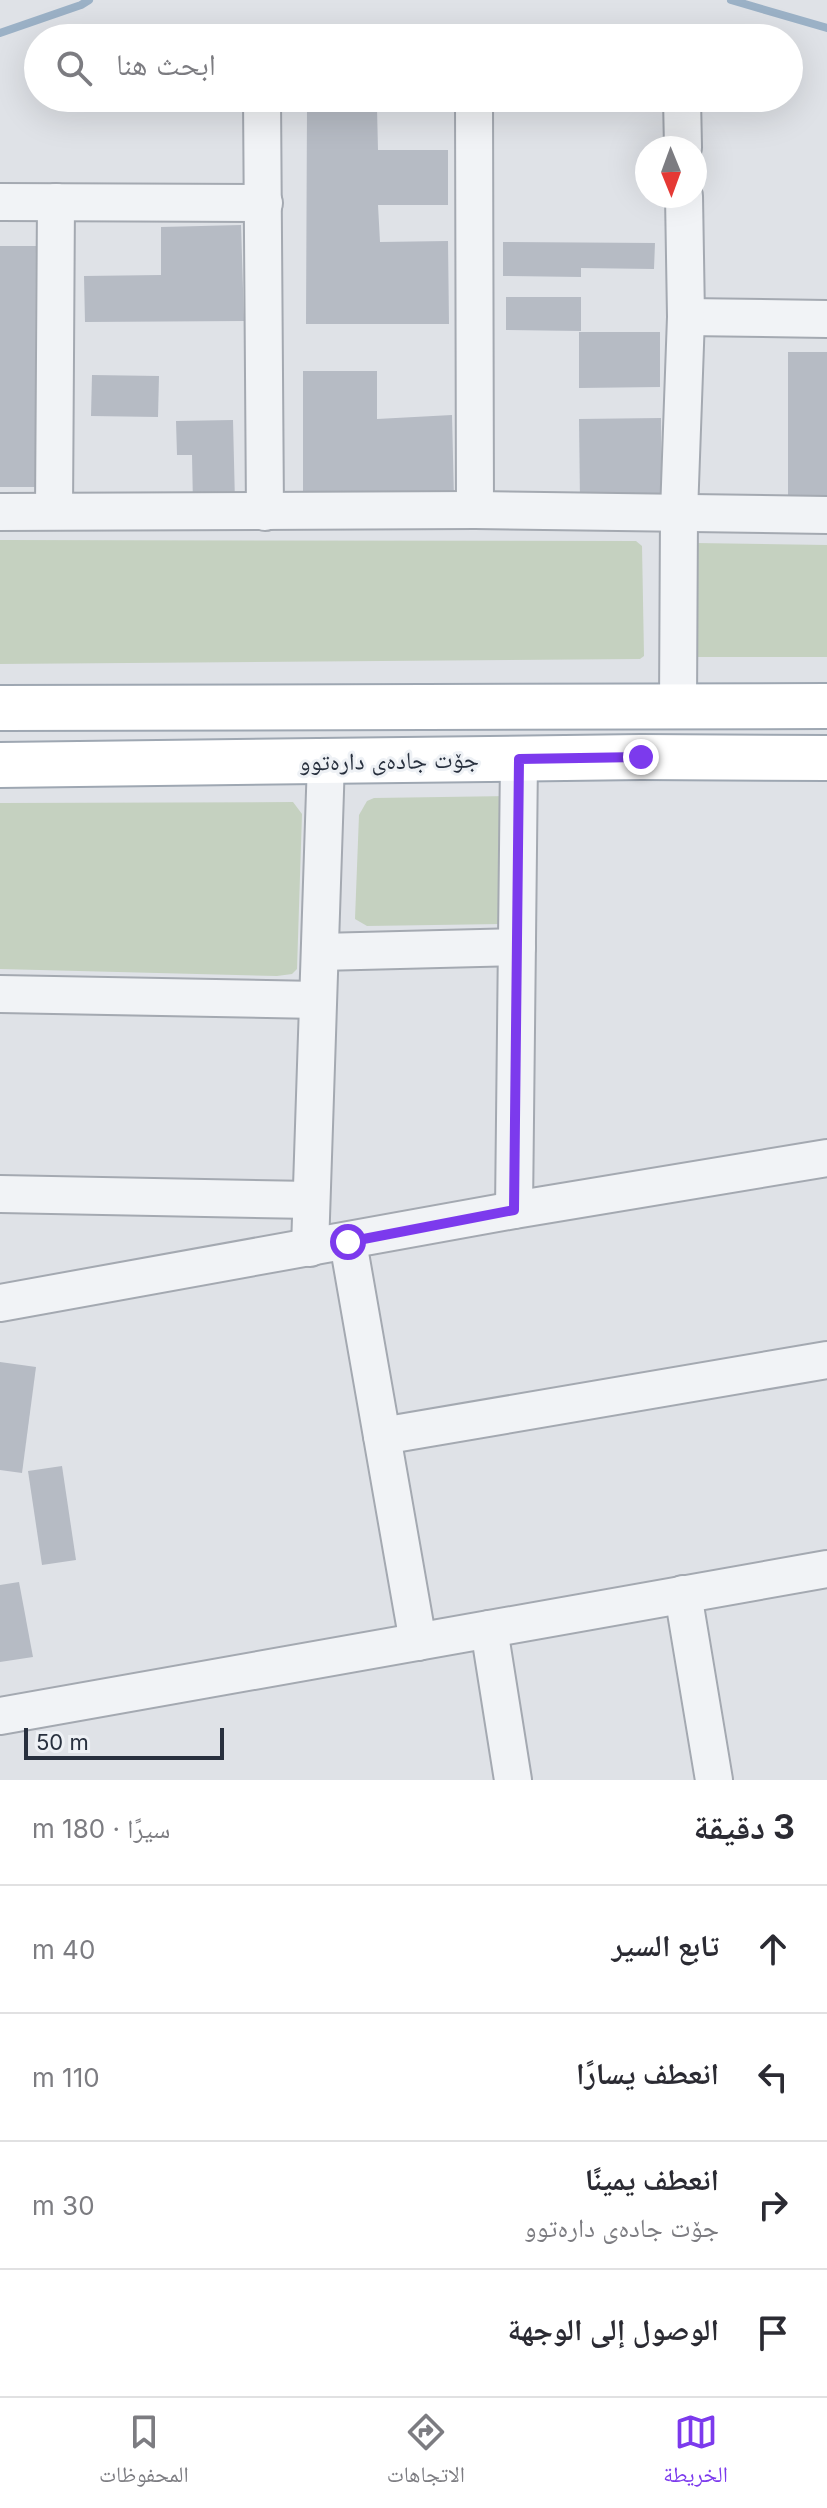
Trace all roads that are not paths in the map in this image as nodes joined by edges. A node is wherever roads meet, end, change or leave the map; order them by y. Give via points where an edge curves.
1 (262, 112) edge
2 (474, 112) edge
3 (682, 112) edge
4 (683, 136) edge
5 (0, 202) edge
6 (56, 202) junction
7 (264, 203) junction
8 (684, 208) edge
9 (686, 317) junction
10 (827, 319) edge
11 (475, 510) junction
12 (54, 511) junction
13 (0, 512) edge
14 (265, 512) junction
15 (679, 513) junction
16 (827, 515) edge
17 (678, 705) junction
18 (827, 706) edge
19 (0, 708) edge
20 (827, 758) edge
21 (519, 759) junction
22 (326, 761) junction
23 (0, 765) edge
24 (517, 947) junction
25 (320, 952) junction
26 (0, 994) edge
27 (318, 1000) junction
28 (827, 1158) edge
29 (0, 1194) edge
30 (311, 1200) junction
31 (514, 1210) junction
32 (348, 1242) junction
33 (310, 1248) junction
34 (0, 1303) edge
35 (827, 1360) edge
36 (382, 1436) junction
37 (827, 1569) edge
38 (683, 1594) junction
39 (489, 1629) junction
40 (418, 1642) junction
41 (0, 1716) edge
42 (513, 1780) edge
43 (714, 1780) edge

1 - 7 street
2 - 11 street
3 - 4 street
5 - 6 street
6 - 7 street
6 - 12 street
7 - 14 street
8 - 9 street
9 - 10 street
9 - 15 street
11 - 14 street
11 - 15 street
12 - 13 street
12 - 14 street
15 - 16 street
15 - 17 street
17 - 18 main road
17 - 19 main road
20 - 21 main road, جۆت جادەی دارەتوو
21 - 22 main road, جۆت جادەی دارەتوو
21 - 24 street
22 - 23 main road, جۆت جادەی دارەتوو
22 - 25 street
24 - 25 street
24 - 31 street
25 - 27 street
26 - 27 street
27 - 30 street
28 - 31 street
29 - 30 street
30 - 33 street
31 - 32 street
32 - 33 street
32 - 36 street
33 - 34 street
35 - 36 street
36 - 40 street
37 - 38 street
38 - 39 street
38 - 43 street
39 - 40 street
39 - 42 street
40 - 41 street

